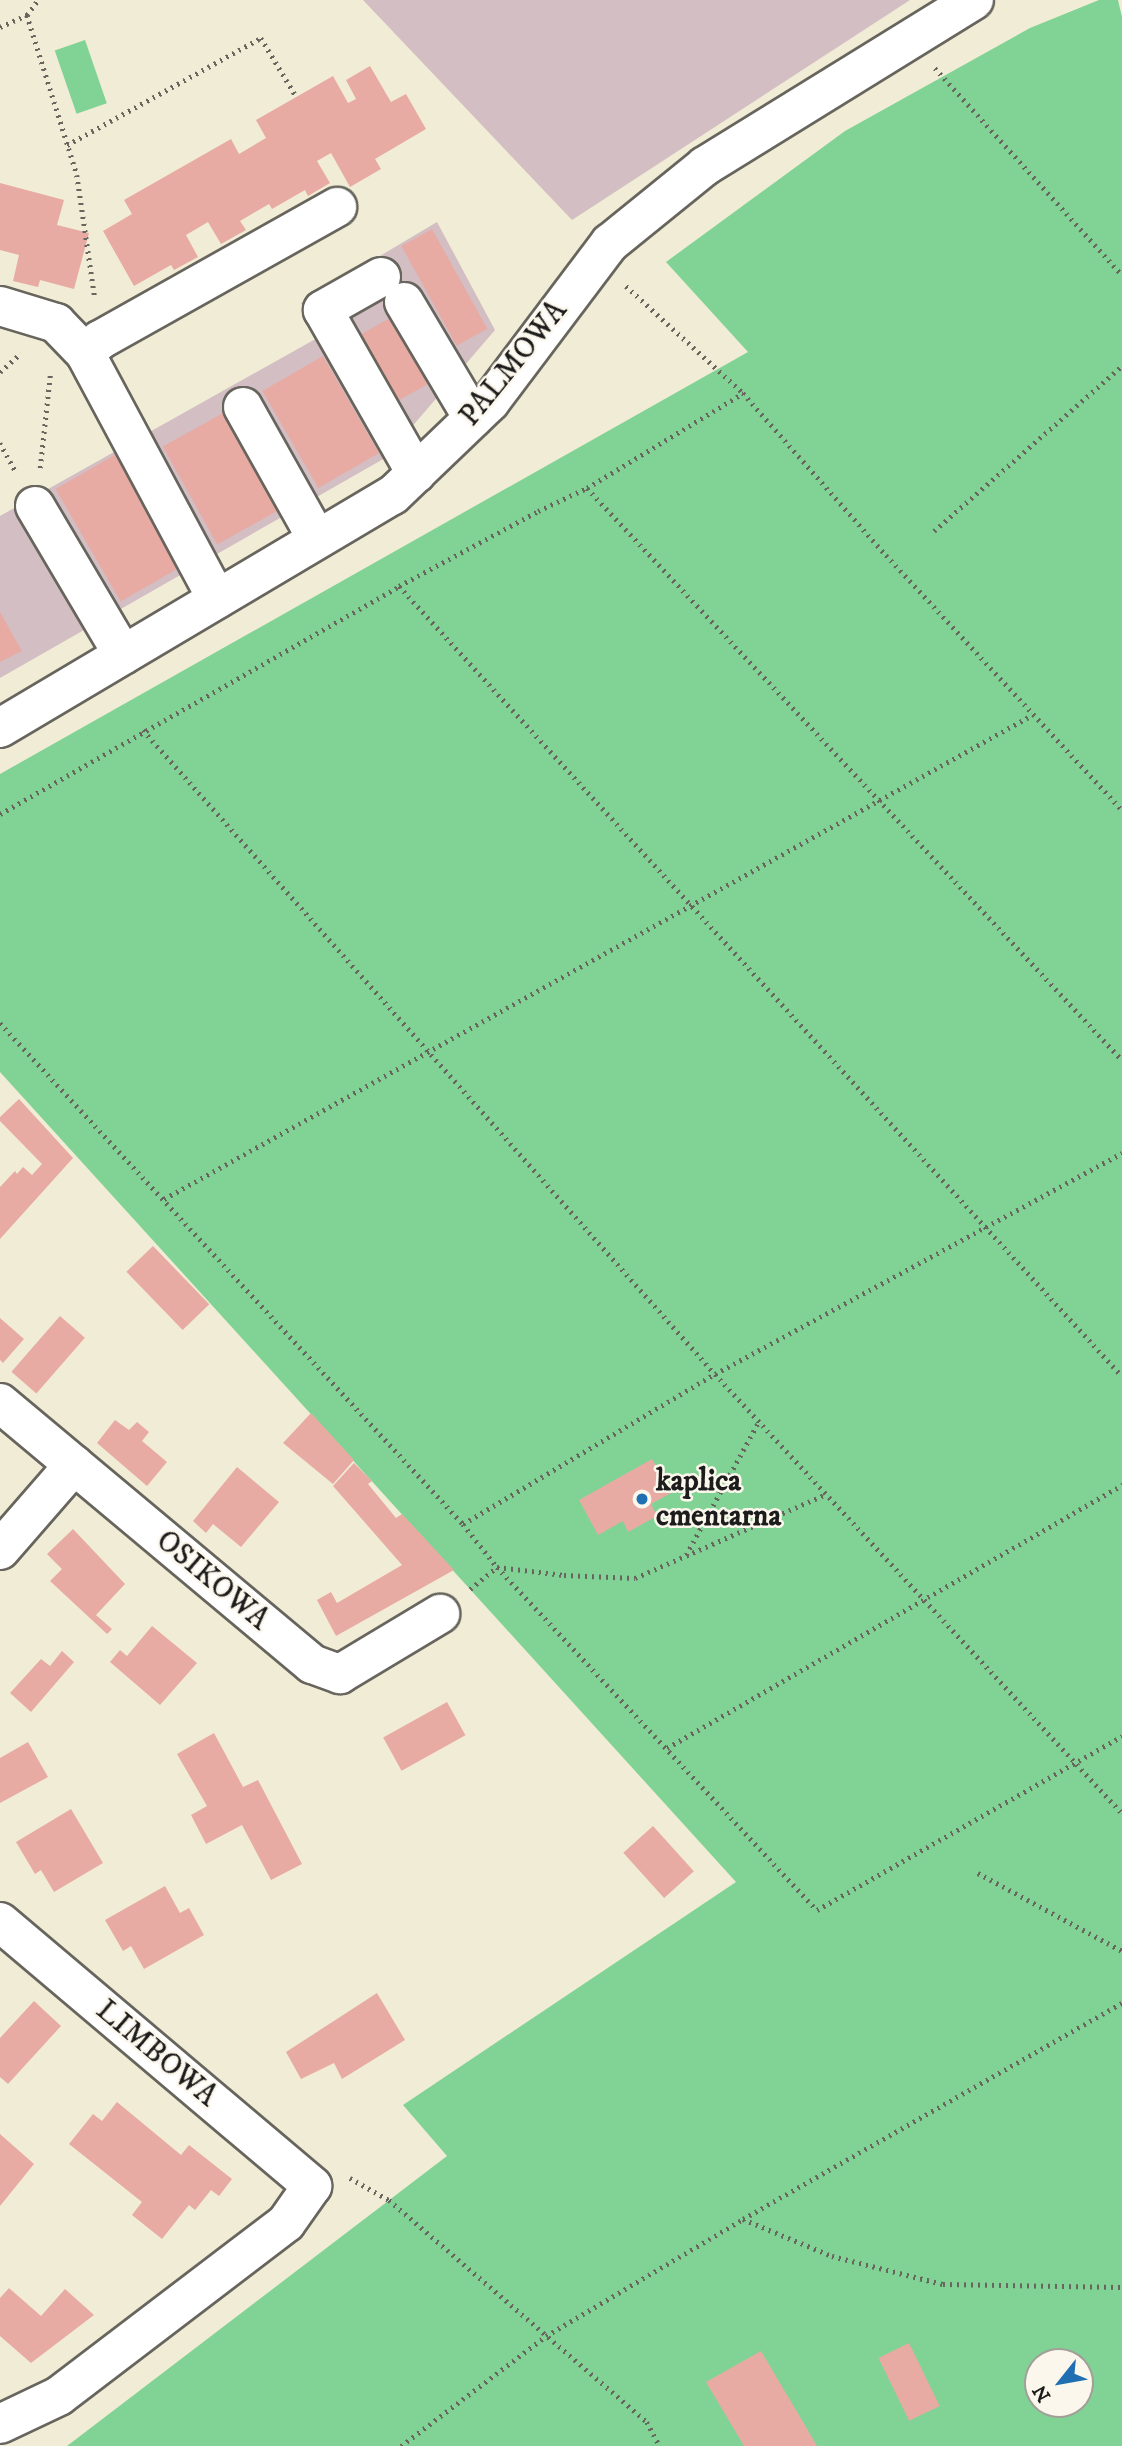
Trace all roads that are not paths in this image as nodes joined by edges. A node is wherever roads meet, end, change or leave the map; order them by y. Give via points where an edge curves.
1 (974, 0) edge
2 (337, 206) dead end
3 (0, 306) edge
4 (93, 347) junction
5 (243, 407) dead end
6 (473, 418) junction
7 (415, 473) junction
8 (35, 506) road end
9 (317, 539) junction
10 (217, 599) junction
11 (123, 655) junction
12 (0, 728) edge
13 (0, 1403) edge
14 (74, 1465) junction
15 (0, 1550) edge
16 (440, 1614) road end
17 (0, 1922) edge
18 (3, 2418) edge

1 - 6 street, PALMOWA via 705,166 610,243 490,402
2 - 4 street
3 - 4 street via 56,323
4 - 10 street
5 - 9 street
6 - 7 street, PALMOWA
6 - 7 street via 392,290 323,310
7 - 9 street, PALMOWA via 393,495
8 - 11 street
9 - 10 street, PALMOWA
10 - 11 street, PALMOWA
11 - 12 street, PALMOWA
13 - 14 street, OSIKOWA
14 - 15 street
14 - 16 street, OSIKOWA via 312,1664 340,1674
17 - 18 street, LIMBOWA via 313,2186 286,2223 59,2396

